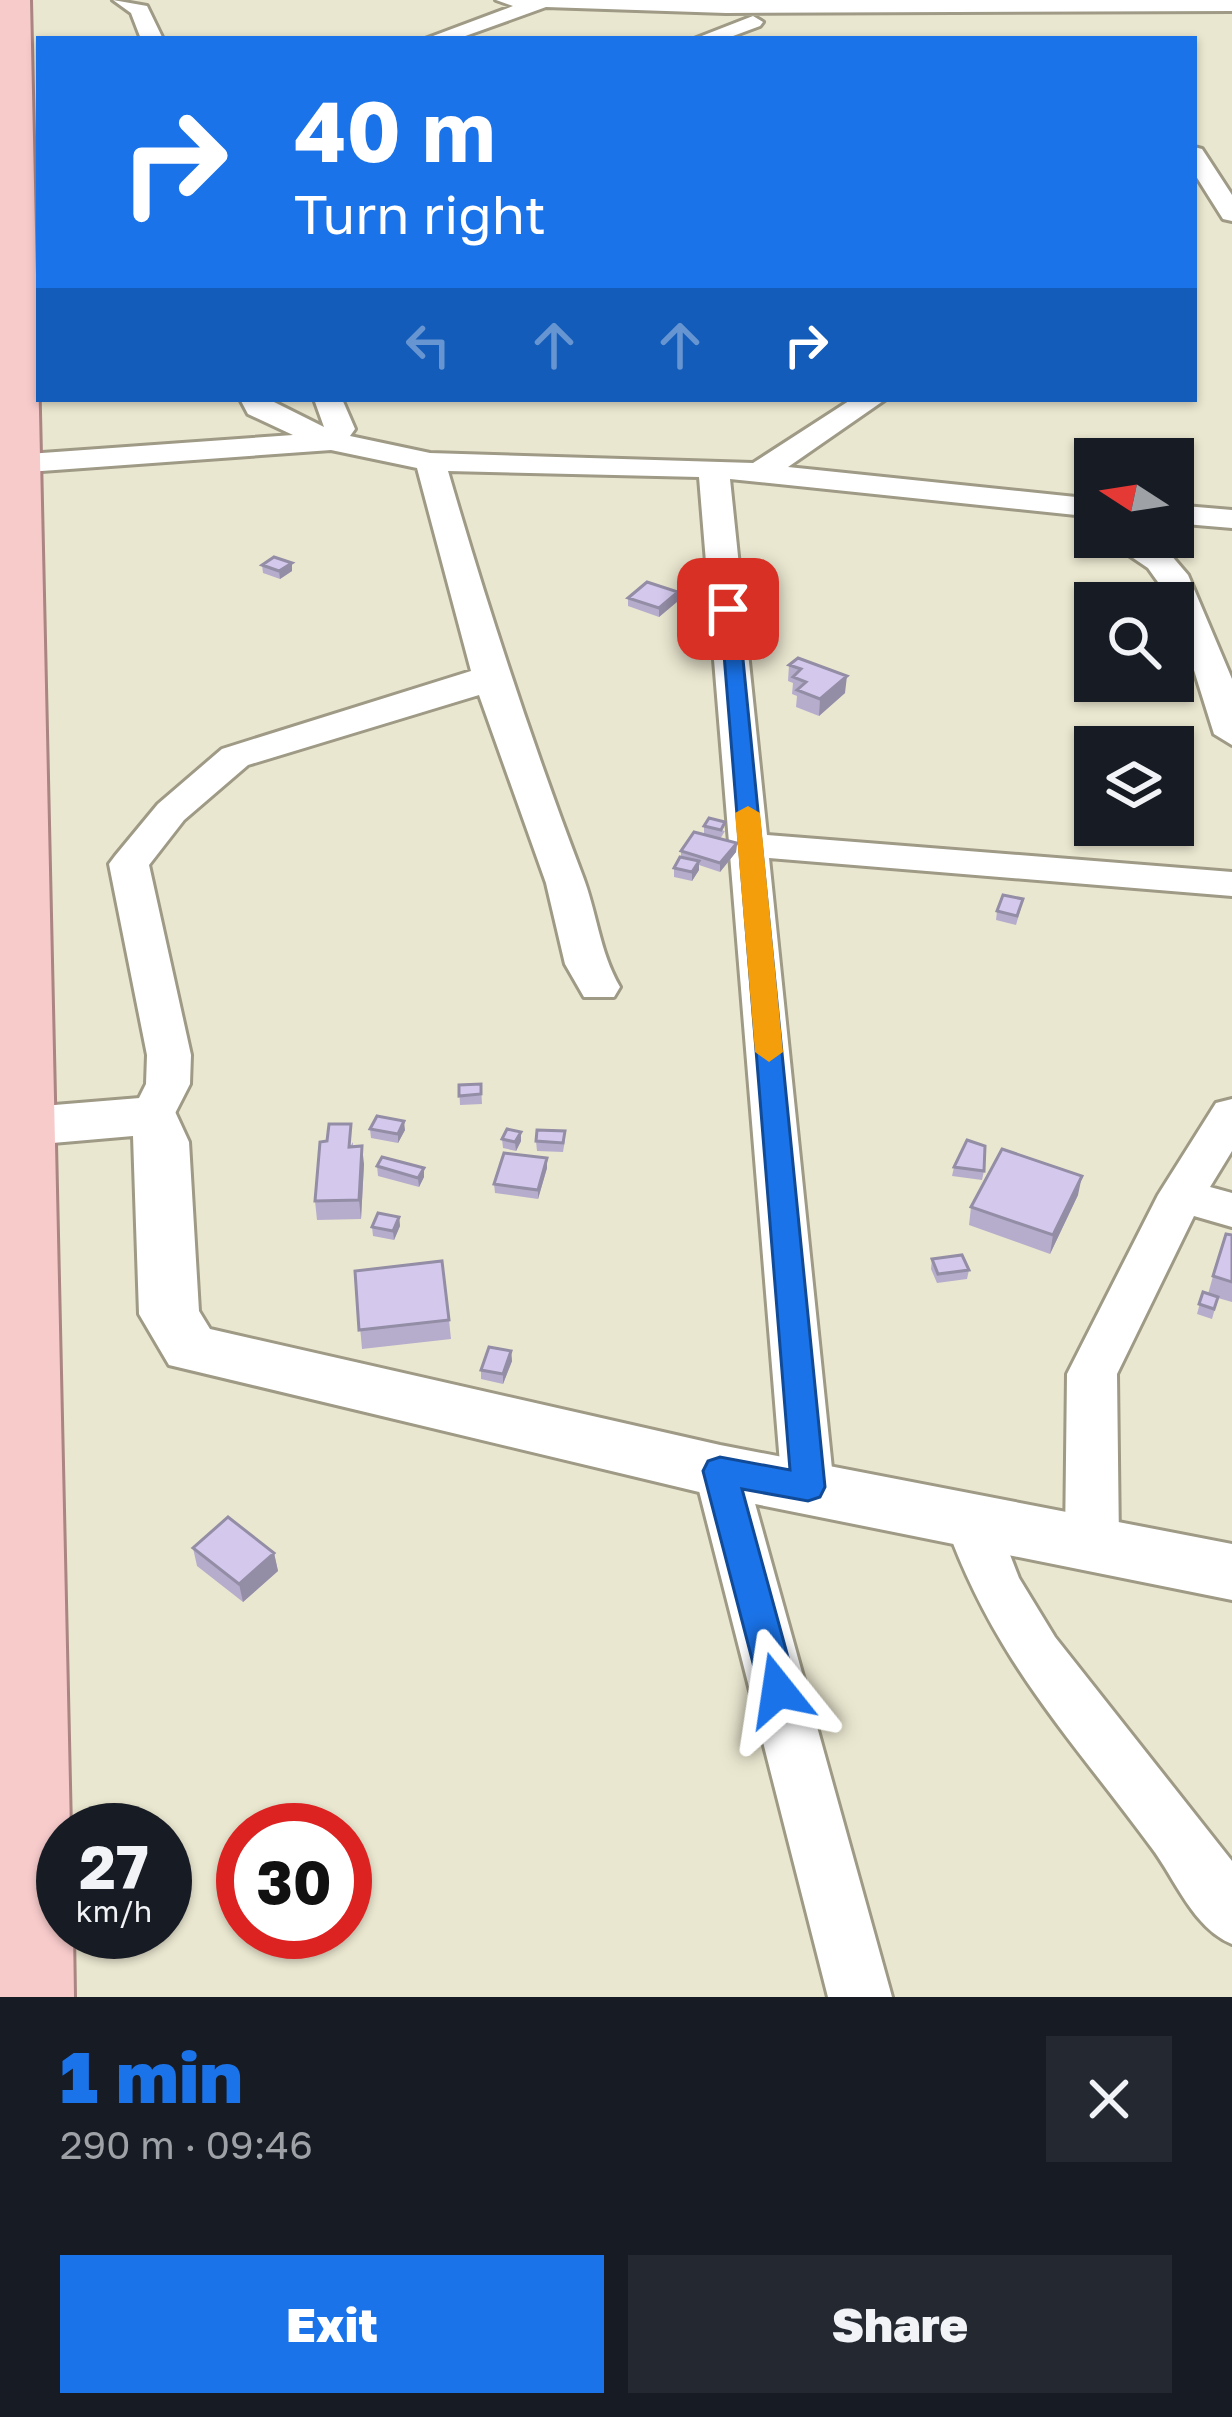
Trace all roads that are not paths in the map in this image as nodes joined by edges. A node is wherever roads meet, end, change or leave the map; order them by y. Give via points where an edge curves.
1 (123, 0) edge
2 (506, 0) edge
3 (549, 1) edge
4 (898, 4) edge
5 (1232, 5) edge
6 (726, 7) junction
7 (1103, 10) edge
8 (9, 24) edge
9 (151, 36) edge
10 (445, 36) edge
11 (718, 36) edge
12 (17, 149) edge
13 (1197, 161) edge
14 (1232, 214) edge
15 (17, 310) edge
16 (255, 402) edge
17 (329, 402) edge
18 (866, 402) edge
19 (331, 441) junction
20 (430, 462) junction
21 (14, 464) junction
22 (733, 472) junction
23 (1074, 506) edge
24 (1194, 516) edge
25 (1232, 519) edge
26 (7, 543) edge
27 (1155, 558) edge
28 (489, 674) junction
29 (1232, 734) edge
30 (751, 845) junction
31 (1232, 884) edge
32 (599, 987) dead end
33 (1232, 1114) edge
34 (152, 1116) junction
35 (18, 1127) junction
36 (1181, 1195) junction
37 (1232, 1210) edge
38 (720, 1471) junction
39 (808, 1487) junction
40 (971, 1519) junction
41 (1091, 1542) junction
42 (1232, 1572) edge
43 (1232, 1915) edge
44 (24, 1997) edge
45 (860, 1997) edge

1 - 9 street via 140,10
2 - 3 street
3 - 6 street
3 - 10 street
4 - 6 street
4 - 7 street
5 - 7 street
6 - 11 street via 761,26
8 - 12 highway
12 - 15 highway
13 - 14 street
15 - 21 highway
16 - 19 street
17 - 19 street via 340,429
18 - 22 street
19 - 20 street
19 - 21 street
20 - 22 street
20 - 28 street
21 - 26 highway
22 - 23 street
22 - 30 street
24 - 25 street
26 - 35 highway
27 - 29 street via 1187,609
28 - 32 street
28 - 34 street via 472,686 235,757 170,812 129,864 169,1054 168,1084
30 - 31 street
30 - 39 street
33 - 36 street
34 - 35 street
34 - 38 street via 162,1142 169,1314 190,1348
35 - 44 highway
36 - 37 street
36 - 41 street via 1092,1374
38 - 39 street
38 - 45 street
39 - 40 street
40 - 41 street
40 - 43 street via 995,1586 1035,1654
41 - 42 street

